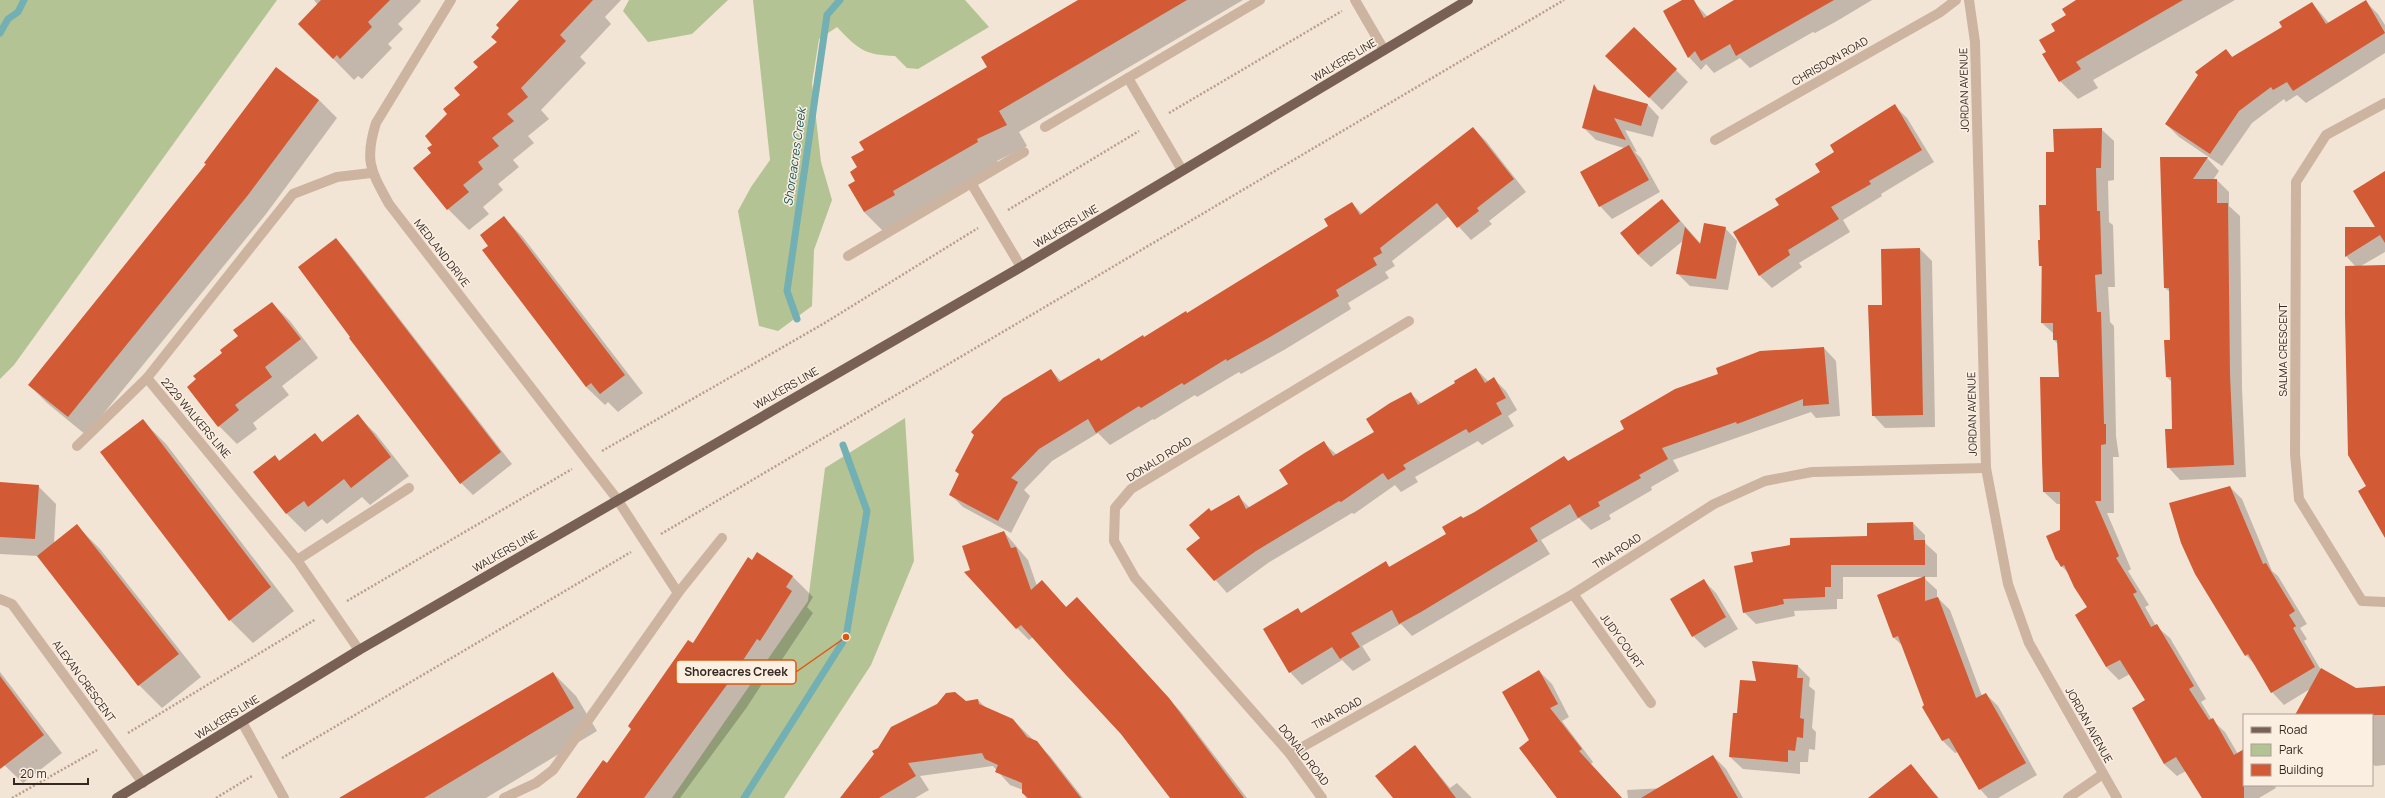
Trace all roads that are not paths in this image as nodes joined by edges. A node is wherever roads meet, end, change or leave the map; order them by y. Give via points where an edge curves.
1 (451, 0) edge
2 (1260, 0) edge
3 (1468, 0) edge
4 (1956, 0) edge
5 (1969, 0) edge
6 (1356, 1) edge
7 (1384, 50) junction
8 (1128, 78) junction
9 (2385, 103) edge
10 (1045, 127) dead end
11 (1715, 140) dead end
12 (1024, 152) dead end
13 (1182, 170) junction
14 (372, 172) junction
15 (971, 183) junction
16 (848, 256) dead end
17 (1021, 267) junction
18 (1409, 321) dead end
19 (147, 378) junction
20 (78, 446) dead end
21 (1986, 468) junction
22 (409, 488) dead end
23 (617, 499) junction
24 (722, 538) dead end
25 (297, 560) junction
26 (678, 594) junction
27 (1573, 594) junction
28 (0, 599) edge
29 (2385, 602) edge
30 (359, 650) junction
31 (1651, 703) dead end
32 (242, 722) junction
33 (1290, 754) junction
34 (2103, 774) junction
35 (143, 783) junction
36 (117, 798) edge
37 (284, 798) edge
38 (504, 798) edge
39 (1322, 798) edge
40 (2068, 798) edge
41 (2117, 798) edge

1 - 14 street, MEDLAND DRIVE via 376,123 368,146
2 - 8 street
3 - 7 main road, WALKERS LINE
4 - 11 street, CHRISDON ROAD via 1939,13
5 - 21 street, JORDAN AVENUE via 1975,42
6 - 7 street
7 - 13 main road, WALKERS LINE
8 - 10 street
8 - 13 street
9 - 29 street, SALMA CRESCENT via 2326,135 2296,182 2295,454 2299,499 2362,601
12 - 15 street
13 - 17 main road, WALKERS LINE
14 - 19 street, 2229 WALKERS LINE via 337,177 293,194
14 - 23 street, MEDLAND DRIVE via 389,204
15 - 16 street
15 - 17 street
17 - 23 main road, WALKERS LINE
18 - 33 street, DONALD ROAD via 1131,489 1115,508 1114,541 1135,578
19 - 20 street
19 - 25 street, 2229 WALKERS LINE
21 - 27 street, TINA ROAD via 1812,472 1765,481 1714,504
21 - 34 street, JORDAN AVENUE via 2008,584 2029,643
22 - 25 street
23 - 26 street, MEDLAND DRIVE
23 - 30 main road, WALKERS LINE
24 - 26 street
25 - 30 street, 2229 WALKERS LINE
26 - 38 street via 553,770 536,783
27 - 31 street, JUDY COURT
27 - 33 street, TINA ROAD
28 - 35 street, ALEXAN CRESCENT via 12,604
30 - 32 main road, WALKERS LINE
32 - 35 main road, WALKERS LINE
32 - 37 street
33 - 39 street, DONALD ROAD
34 - 40 street
34 - 41 street, JORDAN AVENUE
35 - 36 main road, WALKERS LINE

